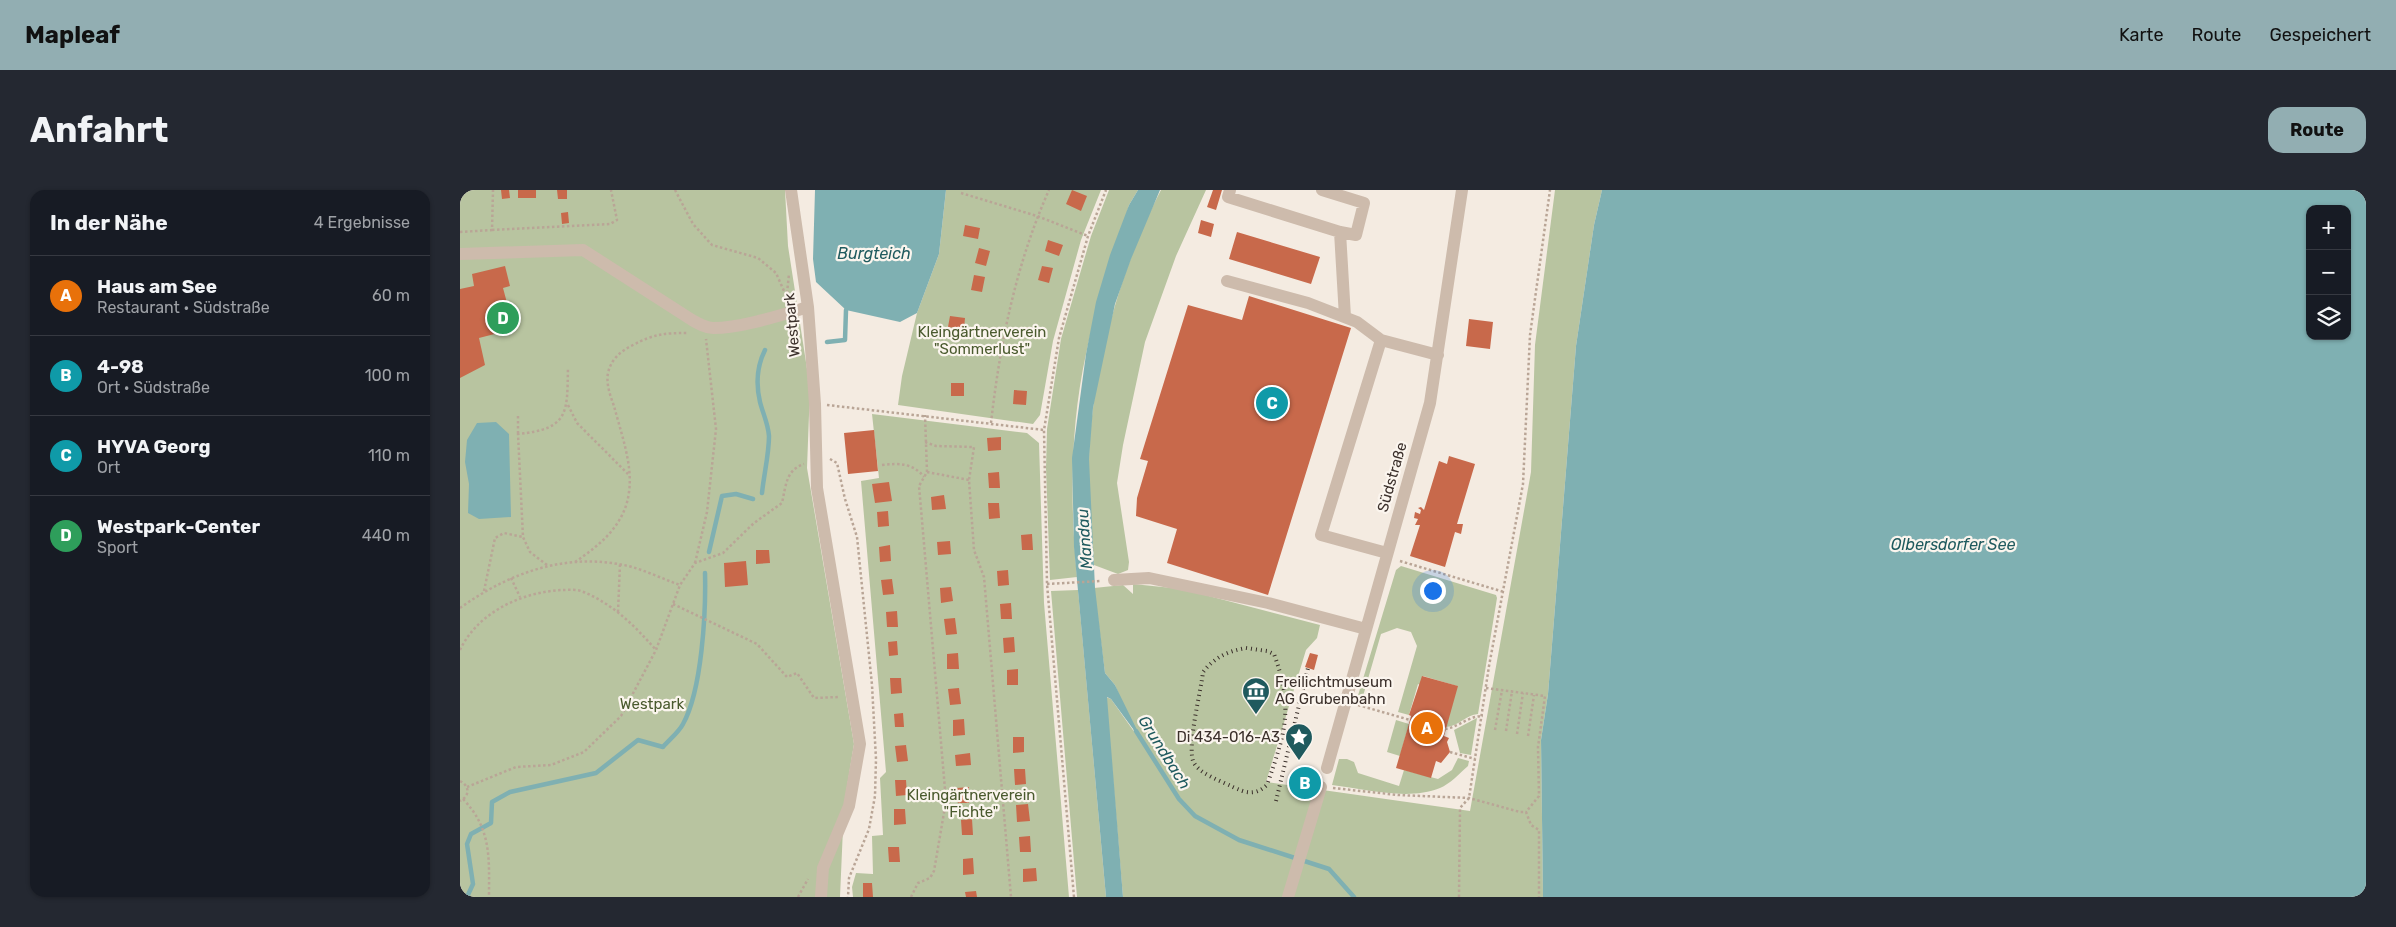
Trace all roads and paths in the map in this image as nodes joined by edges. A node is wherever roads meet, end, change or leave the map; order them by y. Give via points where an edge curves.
1 (493, 190) edge
2 (611, 190) edge
3 (680, 190) edge
4 (791, 190) edge
5 (1049, 190) edge
6 (1106, 190) edge
7 (1230, 190) edge
8 (1322, 190) edge
9 (1462, 190) edge
10 (1550, 190) edge
11 (675, 191) edge
12 (962, 193) dead end
13 (1037, 216) junction
14 (492, 230) junction
15 (460, 232) edge
16 (1340, 232) junction
17 (1088, 236) junction
18 (460, 254) edge
19 (1227, 281) dead end
20 (808, 307) junction
21 (790, 313) junction
22 (1345, 317) junction
23 (713, 328) junction
24 (692, 333) dead end
25 (1381, 340) junction
26 (797, 351) dead end
27 (1438, 355) junction
28 (568, 367) dead end
29 (815, 404) junction
30 (568, 405) junction
31 (924, 415) junction
32 (518, 416) dead end
33 (991, 424) junction
34 (1044, 430) junction
35 (518, 434) junction
36 (925, 442) junction
37 (815, 460) junction
38 (882, 465) dead end
39 (927, 472) junction
40 (629, 475) junction
41 (924, 477) junction
42 (969, 480) junction
43 (523, 537) junction
44 (1387, 555) junction
45 (574, 562) junction
46 (695, 563) junction
47 (620, 564) junction
48 (547, 565) junction
49 (511, 578) junction
50 (1114, 580) joint
51 (1047, 584) junction
52 (680, 585) junction
53 (484, 591) junction
54 (1504, 592) junction
55 (520, 597) junction
56 (673, 604) junction
57 (460, 608) edge
58 (618, 612) junction
59 (1366, 629) junction
60 (460, 650) edge
61 (656, 650) junction
62 (1486, 688) junction
63 (1502, 690) junction
64 (1512, 692) junction
65 (1523, 693) junction
66 (1534, 694) junction
67 (853, 696) junction
68 (1358, 705) dead end
69 (1483, 716) junction
70 (1410, 720) dead end
71 (1445, 729) dead end
72 (1495, 730) dead end
73 (1506, 731) dead end
74 (1517, 734) dead end
75 (1528, 736) dead end
76 (1450, 752) dead end
77 (1475, 759) junction
78 (1327, 768) dead end
79 (460, 781) edge
80 (467, 787) junction
81 (1321, 787) joint
82 (1469, 798) junction
83 (462, 800) edge
84 (1526, 812) junction
85 (489, 897) edge
86 (821, 897) edge
87 (911, 897) edge
88 (1011, 897) edge
89 (1074, 897) edge
90 (1288, 897) edge
91 (1459, 897) edge
92 (1539, 897) edge

1 - 14 path
2 - 14 path via 617,220 610,224
3 - 11 path
4 - 20 street, Westpark
5 - 13 path
6 - 17 path
7 - 16 street via 1228,197
8 - 16 street via 1364,203 1356,235
9 - 27 street, Südstraße
10 - 54 path via 1530,335 1523,484
11 - 21 path via 693,224 712,245 758,258 776,273 787,294
12 - 13 path
13 - 17 path
13 - 33 path via 1008,316
14 - 15 path
16 - 22 street
17 - 34 path via 1059,338
18 - 23 street via 583,250 692,320
19 - 22 street via 1308,303
20 - 21 street
20 - 29 street, Westpark
21 - 23 street
21 - 26 path
22 - 25 street
23 - 46 path via 706,333 716,429 707,512
24 - 40 path via 660,333 625,349 613,360 608,372 608,386 627,455
25 - 27 street
25 - 44 street via 1321,535
27 - 44 street, Südstraße via 1430,403
28 - 30 path
29 - 31 path
29 - 37 street, Westpark
30 - 35 path via 561,419 547,429
30 - 40 path via 577,423
31 - 33 path
31 - 36 path
32 - 35 path
33 - 34 path
34 - 51 path
35 - 43 path
36 - 39 path
36 - 42 path via 936,446 974,447
37 - 46 path via 794,467 787,478 782,503 754,523 723,553
37 - 67 street, Westpark
38 - 41 path via 909,465
39 - 41 path
39 - 42 path
40 - 45 path via 630,492 623,516 609,535
41 - 87 path via 919,486 946,801 934,871 930,878 918,883
42 - 88 path via 974,550 984,577
43 - 48 path via 530,552
43 - 53 path via 504,533 495,538
44 - 54 path
44 - 59 street, Südstraße
45 - 47 path
45 - 48 path
46 - 52 path
47 - 52 path
47 - 58 path
48 - 49 path
49 - 53 path
49 - 55 path
50 - 51 path
50 - 59 street via 1150,578
51 - 89 path
52 - 56 path
53 - 57 path
54 - 62 path
55 - 58 path via 579,590
55 - 60 path via 487,618
56 - 61 path
56 - 67 path via 756,644 788,677 798,673 814,698
58 - 61 path
59 - 78 street, Südstraße
61 - 80 path via 621,716 584,752 551,765 516,767
62 - 63 path
62 - 69 path
63 - 64 path
63 - 72 path
64 - 65 path
64 - 73 path
65 - 66 path
65 - 74 path
66 - 75 path
66 - 84 path via 1545,696 1538,747 1539,796
67 - 86 street, Westpark via 860,744 849,806 823,868
68 - 70 path
69 - 71 path via 1474,716 1454,728
69 - 77 path
76 - 77 path
77 - 82 path
79 - 80 path
80 - 83 path via 467,794
81 - 82 path
81 - 90 street
82 - 84 path
82 - 91 path via 1460,808
83 - 85 path via 484,831 489,848
84 - 92 path via 1530,825 1539,830

